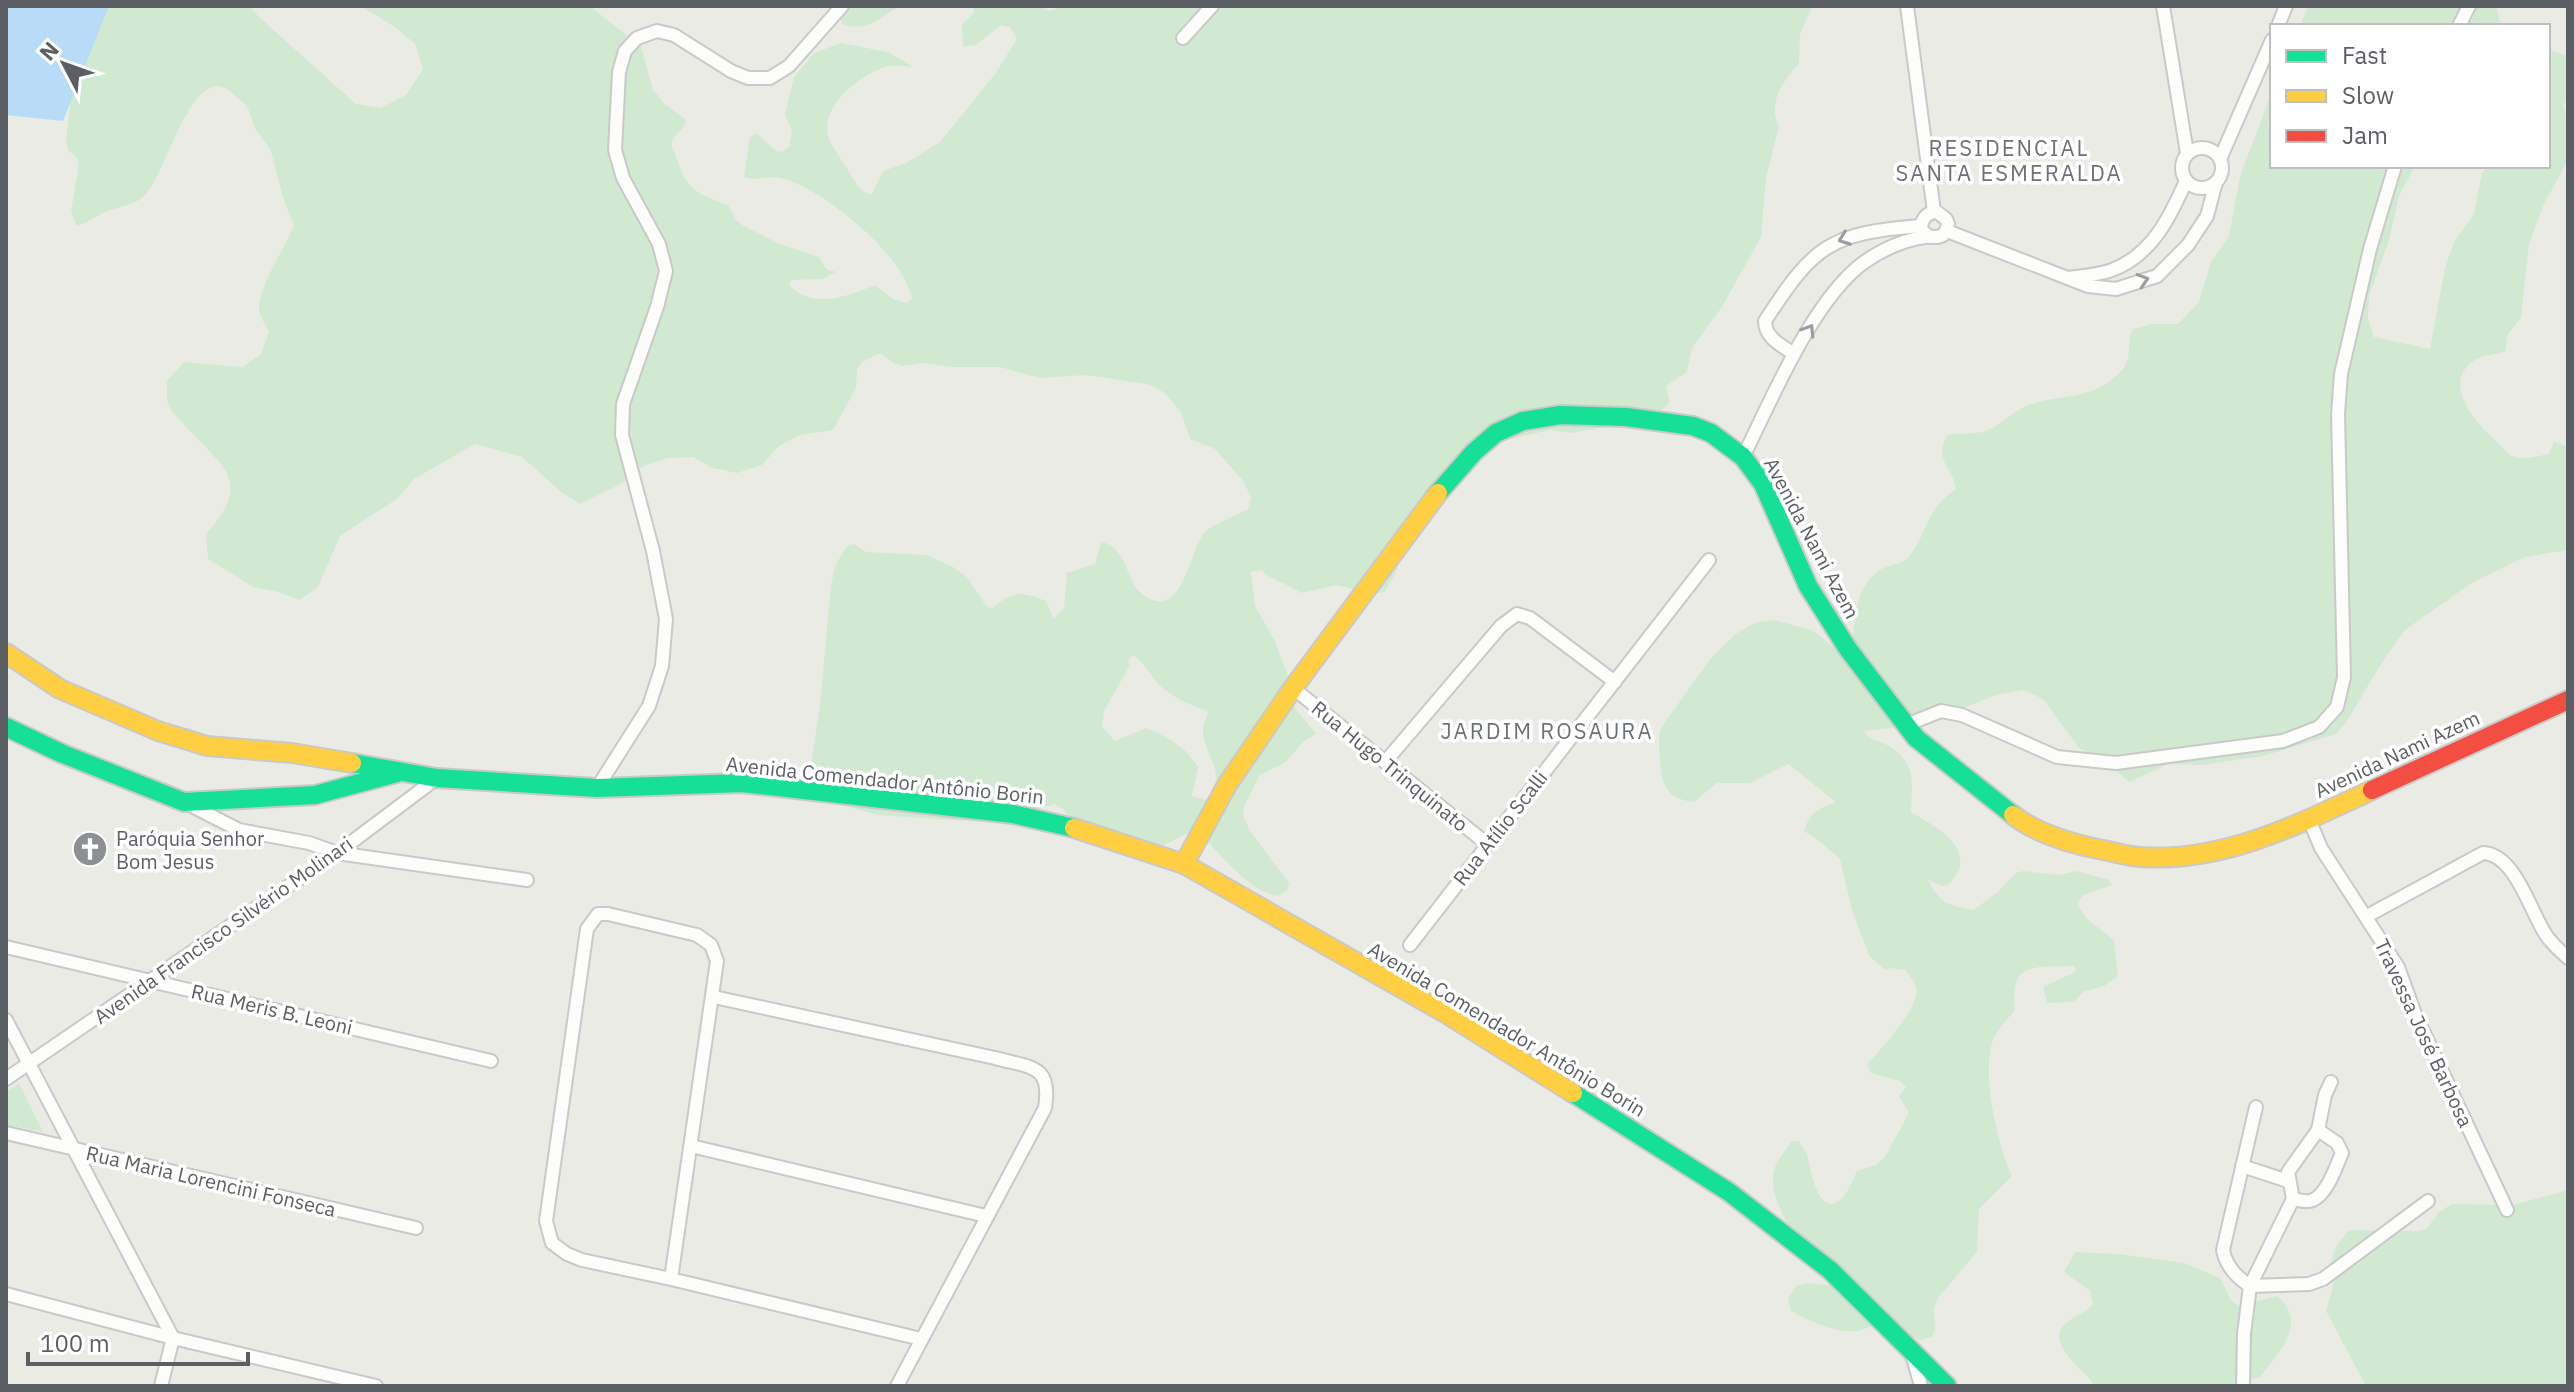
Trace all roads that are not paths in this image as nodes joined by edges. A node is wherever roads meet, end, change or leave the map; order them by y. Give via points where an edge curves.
1 (842, 6) edge
2 (1212, 6) edge
3 (1907, 6) edge
4 (2163, 6) edge
5 (2469, 6) edge
6 (2460, 24) edge
7 (1183, 38) dead end
8 (2270, 45) edge
9 (2187, 153) junction
10 (2220, 159) junction
11 (2394, 168) edge
12 (2186, 181) junction
13 (2216, 182) junction
14 (1934, 212) junction
15 (1921, 226) junction
16 (1947, 231) junction
17 (1930, 237) junction
18 (2068, 278) junction
19 (1794, 354) junction
20 (1743, 457) junction
21 (1709, 560) dead end
22 (6, 653) edge
23 (1615, 682) junction
24 (1293, 688) junction
25 (2568, 700) edge
26 (1906, 725) junction
27 (6, 727) edge
28 (1386, 761) junction
29 (399, 773) junction
30 (437, 778) junction
31 (597, 788) junction
32 (184, 802) junction
33 (2309, 819) junction
34 (1487, 844) junction
35 (337, 853) junction
36 (1184, 864) junction
37 (527, 880) dead end
38 (2367, 916) junction
39 (1410, 945) dead end
40 (6, 947) edge
41 (2568, 958) edge
42 (150, 981) junction
43 (714, 997) junction
44 (6, 1020) edge
45 (491, 1061) dead end
46 (29, 1064) junction
47 (6, 1079) edge
48 (2331, 1082) dead end
49 (2256, 1107) dead end
50 (2318, 1130) junction
51 (6, 1133) edge
52 (691, 1146) junction
53 (76, 1150) junction
54 (2242, 1166) junction
55 (2288, 1181) junction
56 (2293, 1199) junction
57 (2428, 1201) dead end
58 (2507, 1210) dead end
59 (986, 1216) junction
60 (416, 1228) dead end
61 (671, 1279) junction
62 (2250, 1286) junction
63 (6, 1294) edge
64 (173, 1338) junction
65 (921, 1339) junction
66 (1910, 1348) junction
67 (161, 1386) edge
68 (376, 1386) edge
69 (897, 1386) edge
70 (1921, 1386) edge
71 (1947, 1386) edge
72 (2243, 1386) edge

1 - 31 street via 789,66 770,78 731,71 674,35 657,31 637,38 625,51 615,150 623,178 659,244 666,271 623,404 622,435 666,619 662,666 649,706
2 - 7 street
3 - 14 street
4 - 9 street
5 - 6 street
8 - 10 street
9 - 10 street via 2205,148
9 - 12 street via 2182,165
10 - 13 street via 2222,171
11 - 26 street via 2341,374 2344,677 2337,707 2319,727 2283,741 2116,763 2057,757 1962,715 1941,711
12 - 13 street via 2198,188
12 - 18 street via 2170,219 2148,246 2112,270
18 -> 13 street via 2116,289 2157,276 2207,216
14 - 15 street
14 - 16 street via 1946,219
15 - 17 street
15 -> 19 street via 1859,233 1835,242 1802,268 1765,321 1765,330
16 - 17 street
16 - 18 street
19 -> 17 street via 1842,283 1875,255
19 - 20 street
20 - 24 street, Avenida Nami Azem via 1693,426 1626,417 1560,415 1523,421 1496,433 1445,484
20 - 26 street, Avenida Nami Azem via 1763,484 1808,586
21 - 23 street, Rua Atílio Scalli
22 - 29 street, Avenida Comendador Antônio Borin via 84,701 170,735 207,746 292,753
23 - 28 street via 1530,618 1517,614
23 - 34 street, Rua Atílio Scalli
24 - 28 street, Rua Hugo Trinquinato
24 - 36 street, Avenida Nami Azem via 1227,785
25 - 33 street, Avenida Nami Azem
26 - 33 street, Avenida Nami Azem via 2025,824 2078,845 2140,857 2210,853
27 - 32 street
28 - 34 street, Rua Hugo Trinquinato
29 - 30 street, Avenida Comendador Antônio Borin
29 - 32 street via 315,795
30 - 31 street, Avenida Comendador Antônio Borin
30 - 35 street, Avenida Francisco Silvério Molinari
31 - 36 street, Avenida Comendador Antônio Borin via 742,783 1013,814 1056,822
32 - 35 street via 239,830
33 - 38 street, Travessa José Barbosa via 2321,848
34 - 39 street, Rua Atílio Scalli
35 - 37 street
35 - 42 street, Avenida Francisco Silvério Molinari
36 - 66 street, Avenida Comendador Antônio Borin via 1447,1014 1729,1192 1830,1270
38 - 41 street via 2483,853 2491,854 2511,870 2545,933
38 - 58 street, Travessa José Barbosa via 2398,967
40 - 42 street, Rua Meris B. Leoni
42 - 45 street, Rua Meris B. Leoni
42 - 46 street, Avenida Francisco Silvério Molinari
43 - 52 street
43 - 59 street via 995,1058 1044,1076 1049,1085 1045,1108
43 - 61 street via 717,961 711,945 697,935 608,914 591,921 546,1221 552,1243 567,1254
44 - 46 street
46 - 47 street, Avenida Francisco Silvério Molinari
46 - 53 street
48 - 50 street
49 - 54 street
50 - 55 street via 2288,1172
50 - 56 street via 2342,1153 2318,1196
51 - 53 street, Rua Maria Lorencini Fonseca
52 - 59 street
52 - 61 street
53 - 60 street, Rua Maria Lorencini Fonseca
53 - 64 street
54 - 55 street
54 - 62 street via 2223,1250 2234,1273
55 - 56 street
56 - 62 street
57 - 62 street via 2323,1279
59 - 65 street
61 - 65 street
62 - 72 street
63 - 64 street
64 - 67 street
64 - 68 street
65 - 69 street
66 - 70 street
66 - 71 street, Avenida Comendador Antônio Borin

